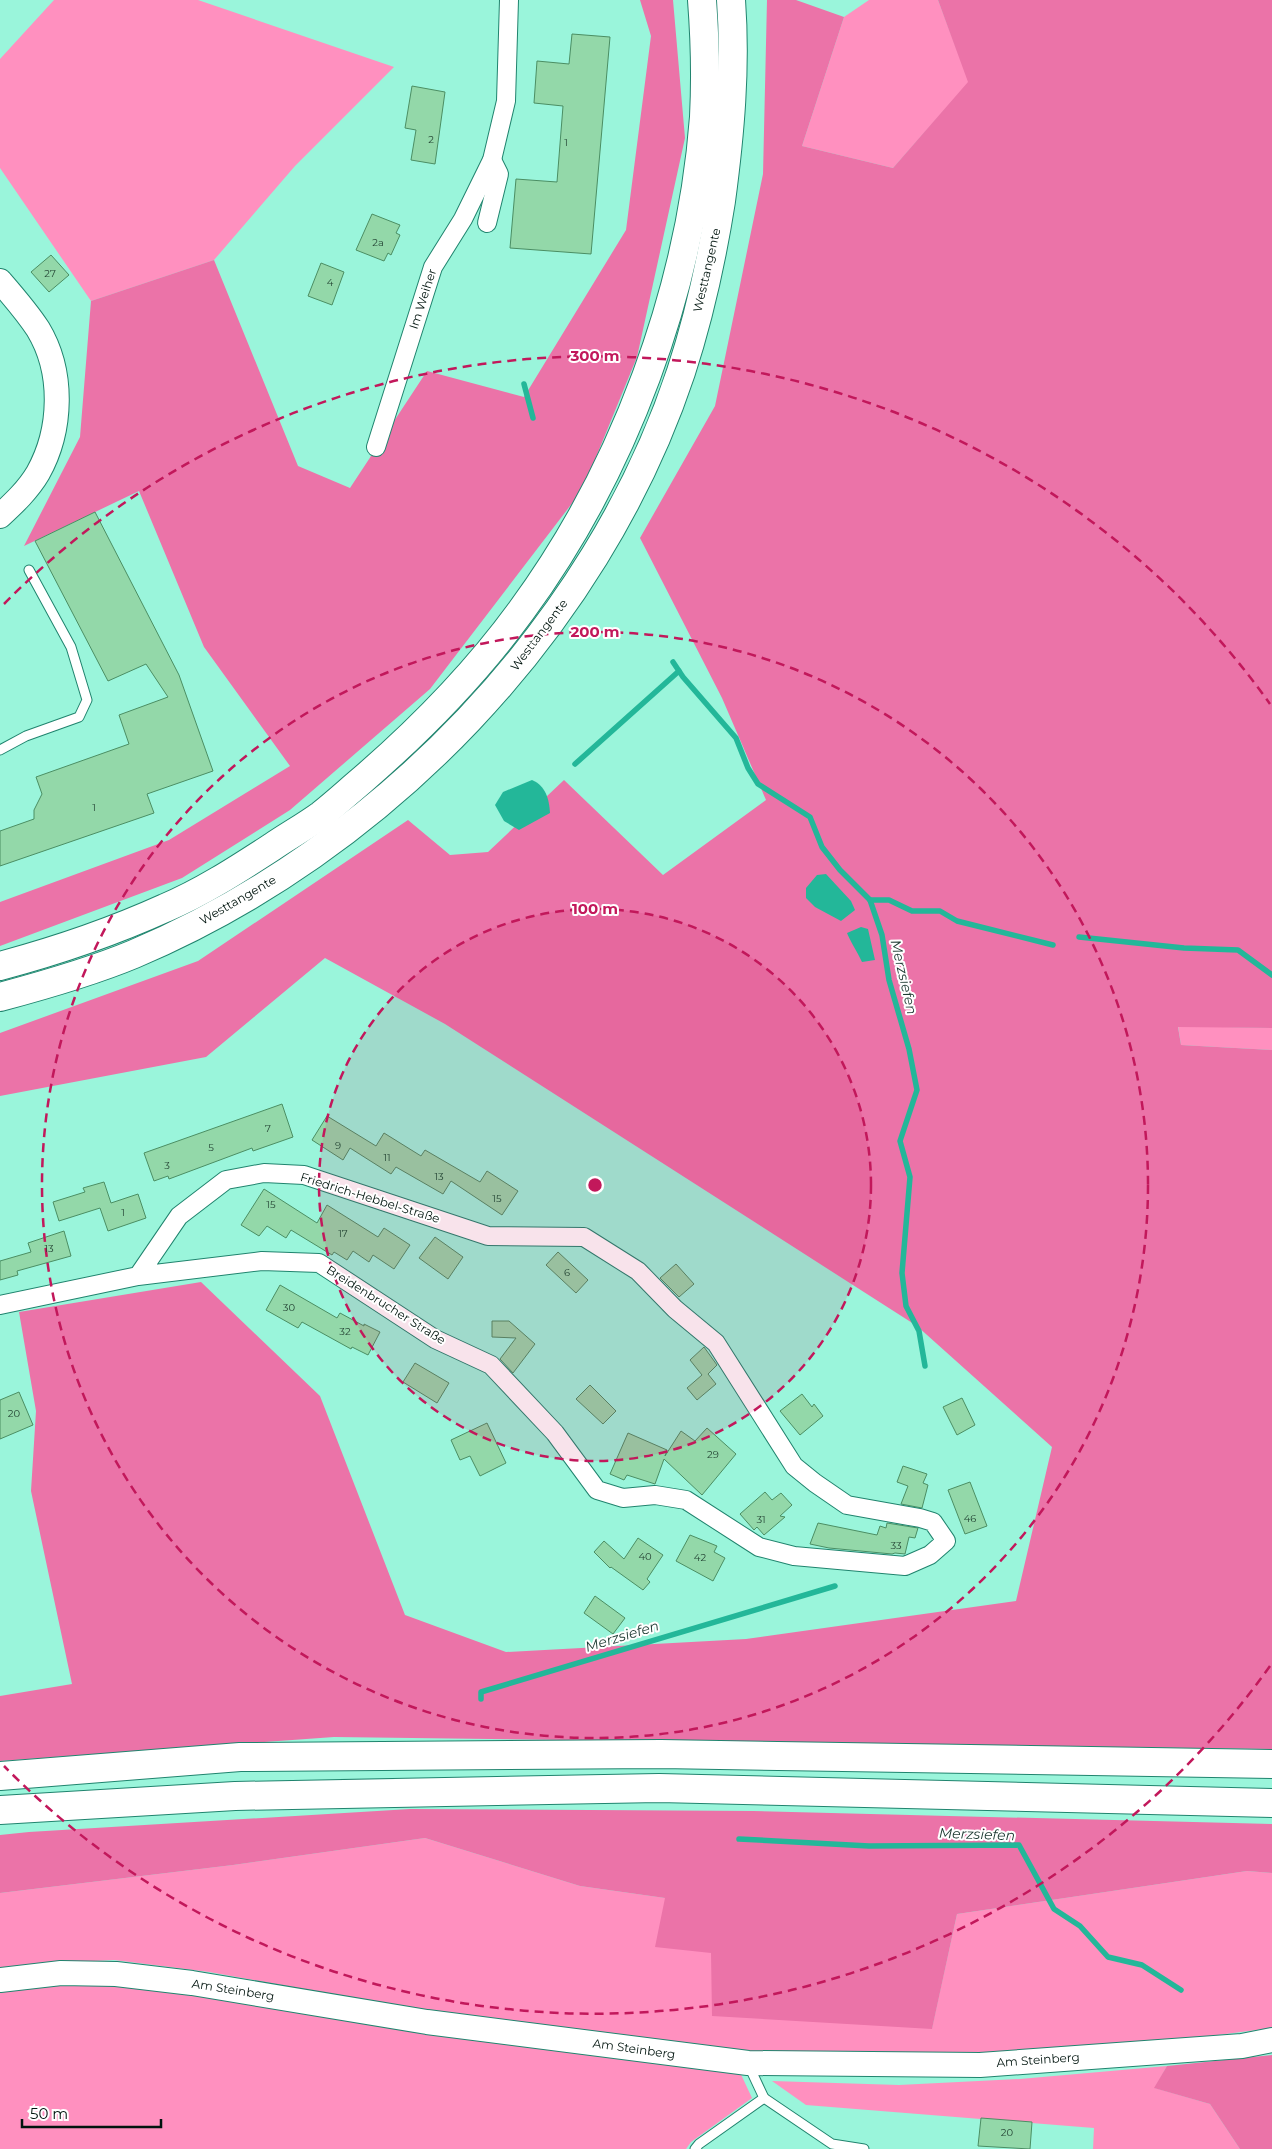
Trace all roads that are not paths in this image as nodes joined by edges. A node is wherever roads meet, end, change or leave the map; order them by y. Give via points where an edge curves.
1 (509, 0) edge
2 (702, 7) edge
3 (732, 7) edge
4 (492, 160) junction
5 (487, 223) dead end
6 (0, 281) edge
7 (376, 446) dead end
8 (0, 516) edge
9 (29, 570) dead end
10 (0, 750) edge
11 (0, 966) edge
12 (0, 997) edge
13 (584, 1237) joint
14 (138, 1276) junction
15 (0, 1305) edge
16 (1272, 1764) edge
17 (0, 1776) edge
18 (1272, 1803) edge
19 (0, 1810) edge
20 (0, 1980) edge
21 (1272, 2040) edge
22 (748, 2063) junction
23 (764, 2098) junction
24 (695, 2149) edge
25 (864, 2149) edge

1 - 4 street, Im Weiher via 506,101
2 - 11 highway via 704,117 683,256 670,304 648,370 596,489 556,560 521,610 481,662 434,714 321,815 236,870 165,908 64,949
3 - 12 highway, Westtangente via 734,90 727,156 701,302 681,372 659,429 608,531 572,591 536,641 486,702 414,775 343,832 276,879 201,922 133,954
4 - 5 street, Im Weiher via 499,174
4 - 7 street, Im Weiher via 463,219 432,267
6 - 8 main road via 39,330 51,358 57,387 56,417 50,446 32,481
9 - 10 lane via 71,647 87,700 79,717 26,736
13 - 14 street, Friedrich-Hebbel-Straße via 488,1236 304,1175 264,1173 226,1180 179,1216
13 - 14 street, Breidenbrucher Straße via 638,1271 675,1310 716,1343 794,1466 847,1505 934,1522 946,1541 930,1555 905,1566 794,1556 759,1547 686,1500 655,1495 622,1498 597,1490 554,1433 491,1365 435,1339 319,1263 262,1261
14 - 15 street, Breidenbrucher Straße
16 - 17 highway via 661,1754 240,1757
18 - 19 highway via 659,1788 235,1796
20 - 22 main road, Am Steinberg via 61,1973 116,1974 192,1983 427,2022
21 - 22 main road, Am Steinberg via 1242,2046 980,2065
22 - 23 lane
23 - 24 lane
23 - 25 lane via 832,2144

